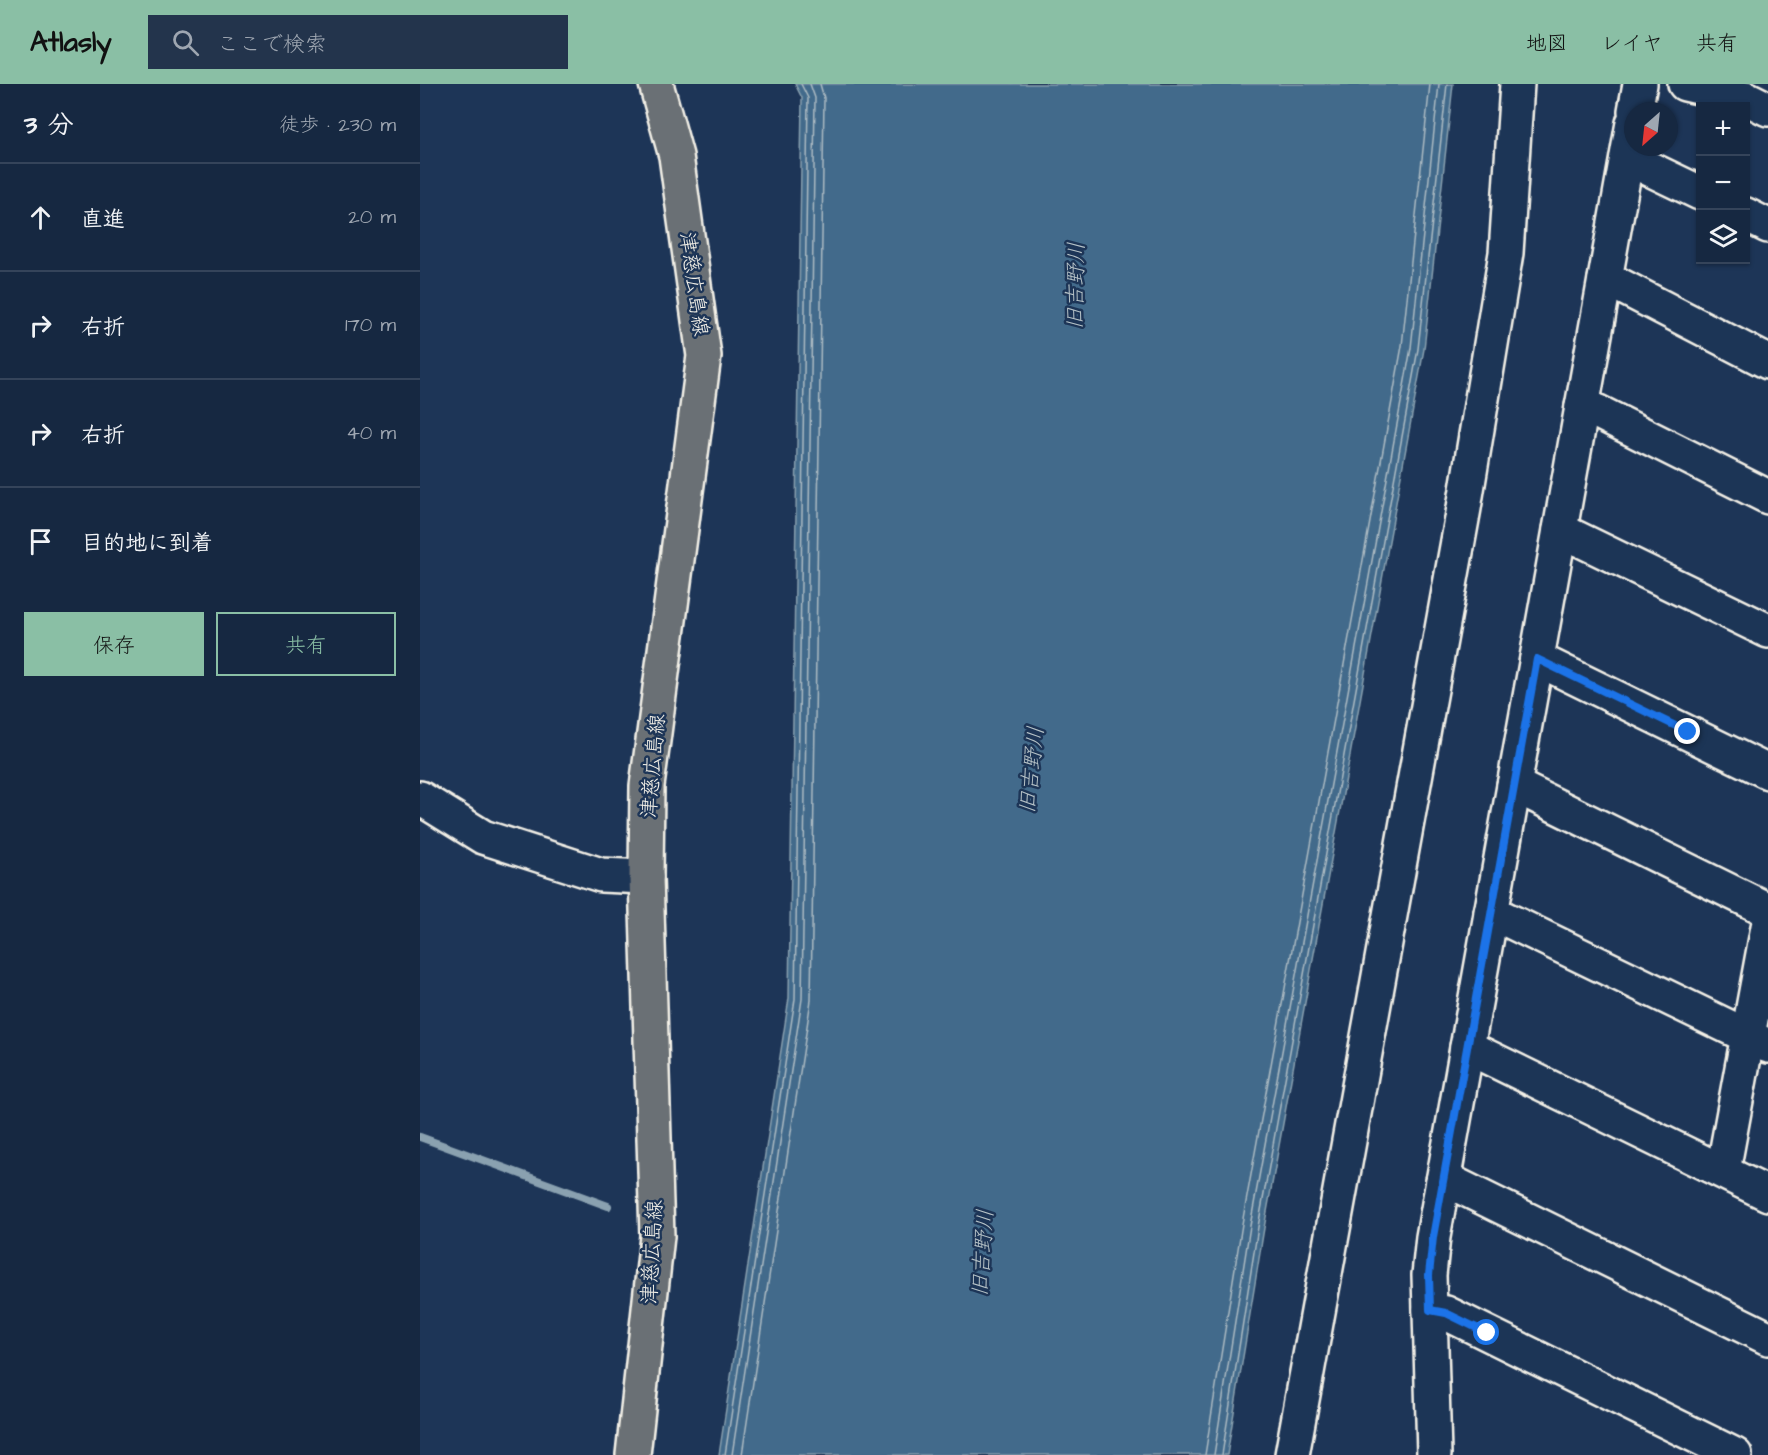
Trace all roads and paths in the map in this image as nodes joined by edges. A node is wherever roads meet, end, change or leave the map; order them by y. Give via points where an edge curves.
1 (656, 84) edge
2 (1517, 84) edge
3 (1640, 84) edge
4 (1685, 84) edge
5 (1637, 102) edge
6 (1768, 109) edge
7 (1627, 158) joint
8 (1696, 191) edge
9 (1750, 217) edge
10 (1768, 226) edge
11 (1605, 280) junction
12 (1768, 362) edge
13 (1582, 407) junction
14 (1768, 497) edge
15 (1560, 530) junction
16 (1768, 631) edge
17 (1537, 659) junction
18 (1768, 772) edge
19 (1514, 784) junction
20 (420, 798) edge
21 (646, 877) junction
22 (1768, 910) edge
23 (1491, 912) junction
24 (1768, 927) edge
25 (1758, 1041) edge
26 (1467, 1047) junction
27 (1723, 1171) junction
28 (1443, 1181) junction
29 (1768, 1194) edge
30 (1430, 1310) junction
31 (1768, 1338) edge
32 (1438, 1454) edge
33 (633, 1455) edge
34 (1292, 1455) edge
35 (1735, 1455) edge

1 - 21 main road, 津慈広島線 via 676,156 704,356 647,786
2 - 34 street via 1506,253 1464,508
3 - 5 street
4 - 6 street via 1746,98
7 - 8 street
7 - 11 street
9 - 10 street
11 - 12 street
11 - 13 street
13 - 14 street
13 - 15 street
15 - 16 street
15 - 17 street
17 - 18 street
17 - 19 street
19 - 22 street
19 - 23 street
20 - 21 street via 483,837 601,876
21 - 33 main road, 津慈広島線 via 657,1236
23 - 25 street
23 - 26 street
24 - 25 street
25 - 27 street
26 - 27 street
26 - 28 street
27 - 29 street
28 - 30 street via 1430,1265
28 - 31 street
30 - 32 street
30 - 35 street via 1446,1313

